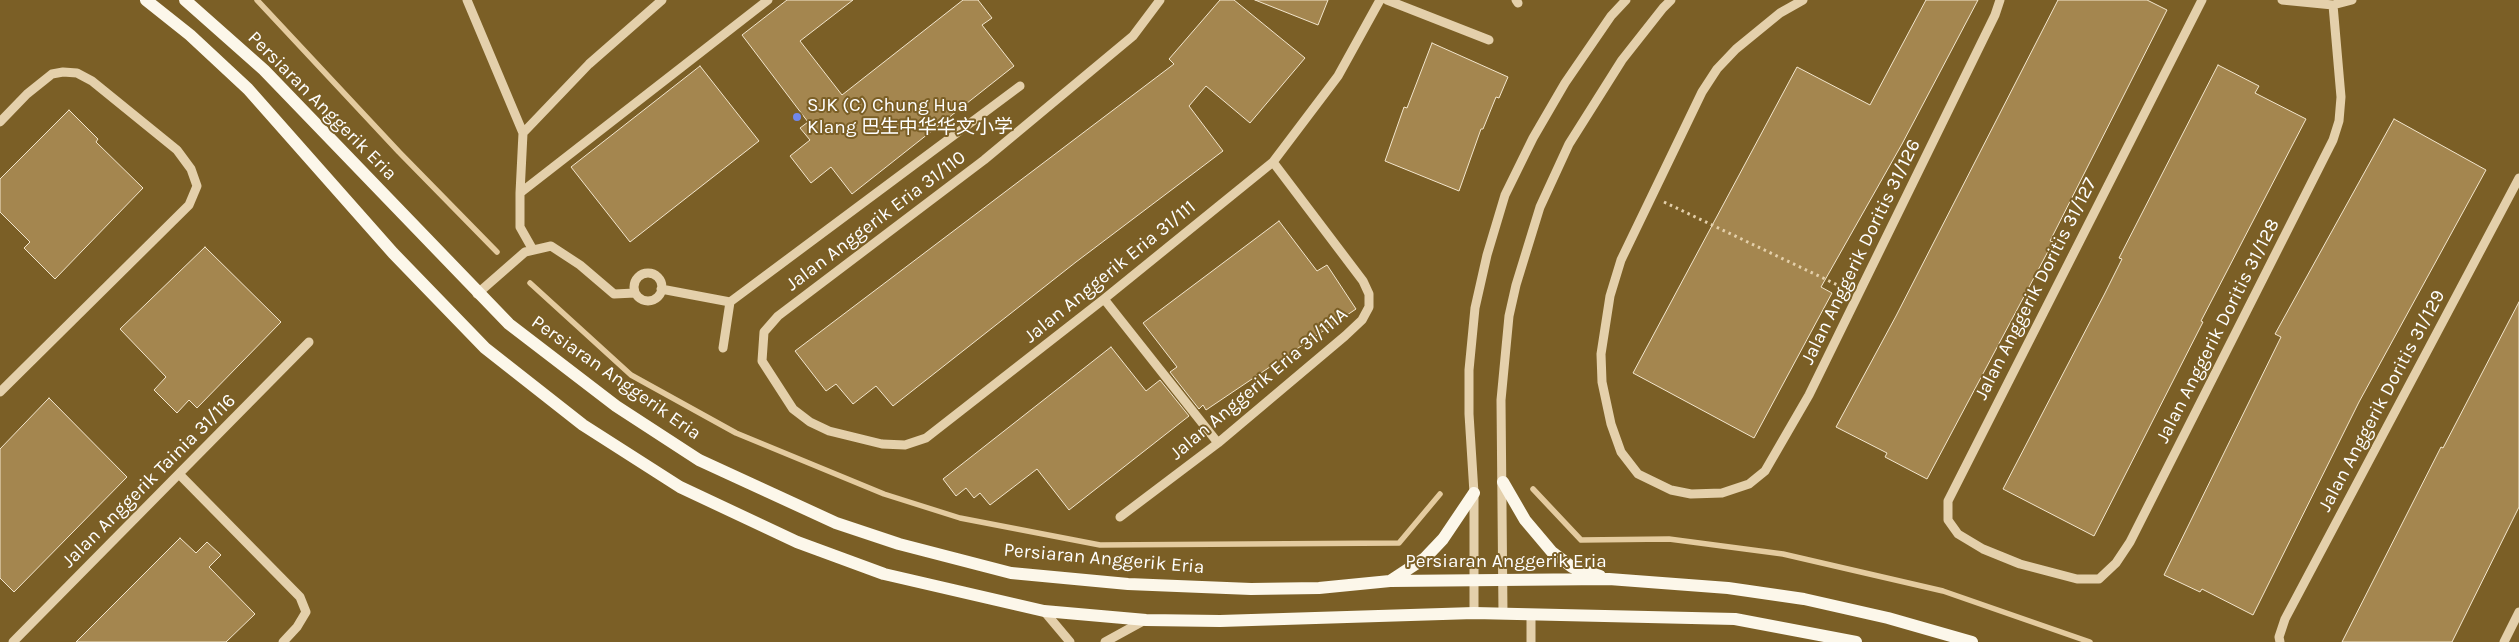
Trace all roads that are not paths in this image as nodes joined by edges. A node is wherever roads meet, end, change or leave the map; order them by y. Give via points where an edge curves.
1 (146, 0) edge
2 (185, 0) edge
3 (467, 0) edge
4 (662, 0) edge
5 (768, 0) edge
6 (1160, 0) edge
7 (1380, 0) edge
8 (1387, 0) edge
9 (1626, 0) edge
10 (1671, 0) edge
11 (1803, 0) edge
12 (2000, 0) edge
13 (2202, 0) edge
14 (2282, 0) edge
15 (2352, 0) edge
16 (2333, 5) junction
17 (1489, 40) dead end
18 (1020, 86) dead end
19 (0, 122) edge
20 (523, 133) junction
21 (1273, 162) junction
22 (2519, 178) edge
23 (520, 193) junction
24 (534, 250) junction
25 (662, 289) junction
26 (635, 293) junction
27 (477, 294) junction
28 (1104, 299) junction
29 (730, 302) junction
30 (309, 342) dead end
31 (723, 348) dead end
32 (0, 392) edge
33 (792, 409) joint
34 (1218, 443) junction
35 (179, 474) junction
36 (1503, 482) junction
37 (1474, 493) junction
38 (1120, 518) dead end
39 (2020, 564) joint
40 (1609, 579) junction
41 (1390, 581) junction
42 (1474, 582) junction
43 (1501, 582) junction
44 (1044, 611) junction
45 (2519, 612) edge
46 (1474, 613) junction
47 (1502, 614) junction
48 (1530, 615) junction
49 (1146, 620) junction
50 (12, 642) edge
51 (283, 642) edge
52 (1070, 642) edge
53 (1104, 642) edge
54 (1531, 642) edge
55 (1856, 642) edge
56 (1972, 642) edge
57 (2280, 642) edge
58 (2504, 642) edge

1 - 44 main road via 190,35 248,89 393,253 485,348 582,425 680,487 797,542 884,574
2 - 27 main road, Persiaran Anggerik Eria via 264,70
3 - 20 street
4 - 20 street via 589,64
5 - 23 street
6 - 33 street, Jalan Anggerik Eria 31/110 via 1133,36 1006,141 778,316 764,332 762,361
7 - 21 street, Jalan Anggerik Eria 31/111 via 1338,76
8 - 17 street
9 - 37 street via 1611,16 1565,83 1505,195 1475,308 1469,414
10 - 36 street via 1638,38 1590,108 1569,144 1540,207 1509,316 1501,400
11 - 12 street, Jalan Anggerik Doritis 31/126 via 1754,33 1717,69 1684,127 1621,260 1610,296 1601,354 1605,405 1621,452 1638,474 1671,490 1691,494 1722,493 1749,484 1765,471 1809,395
13 - 39 street, Jalan Anggerik Doritis 31/127 via 1948,500 1948,520 1958,534 1983,549
14 - 16 street
15 - 16 street
16 - 39 street, Jalan Anggerik Doritis 31/128 via 2341,97 2333,140 2130,542 2116,563 2099,579 2077,579
18 - 29 street
19 - 32 street via 52,74 77,73 92,81 186,160 197,186 189,205
20 - 23 street
21 - 28 street, Jalan Anggerik Eria 31/111
21 - 34 street, Jalan Anggerik Eria 31/111A via 1363,281 1369,294 1368,307 1362,320 1345,336
22 - 57 street, Jalan Anggerik Doritis 31/129 via 2285,619
23 - 24 street via 520,227
24 - 26 street via 551,246 614,294
24 - 27 street via 525,252
25 - 26 street via 658,297 650,301
25 - 26 street via 657,276 648,273 636,279
25 - 29 street
27 - 41 main road, Persiaran Anggerik Eria via 563,368 699,460 836,523 899,544 1011,573 1128,584 1300,589
28 - 33 street, Jalan Anggerik Eria 31/111 via 926,438 904,446 829,431
28 - 34 street
29 - 31 street
30 - 35 street, Jalan Anggerik Tainia 31/116
34 - 38 street, Jalan Anggerik Eria 31/111A
35 - 50 street, Jalan Anggerik Tainia 31/116
35 - 51 street via 300,597 306,612
36 - 40 main road via 1525,520 1552,552 1572,568
36 - 43 street
37 - 41 main road via 1431,552
37 - 42 street
40 - 43 main road, Persiaran Anggerik Eria
40 - 56 main road, Persiaran Anggerik Eria via 1728,588 1804,599
41 - 42 main road, Persiaran Anggerik Eria
42 - 43 main road, Persiaran Anggerik Eria
42 - 46 street
43 - 47 street
44 - 49 main road
44 - 52 street
45 - 58 street
46 - 47 main road
46 - 49 main road via 1220,621
47 - 48 main road
48 - 54 street
48 - 55 main road via 1735,619
49 - 53 street

